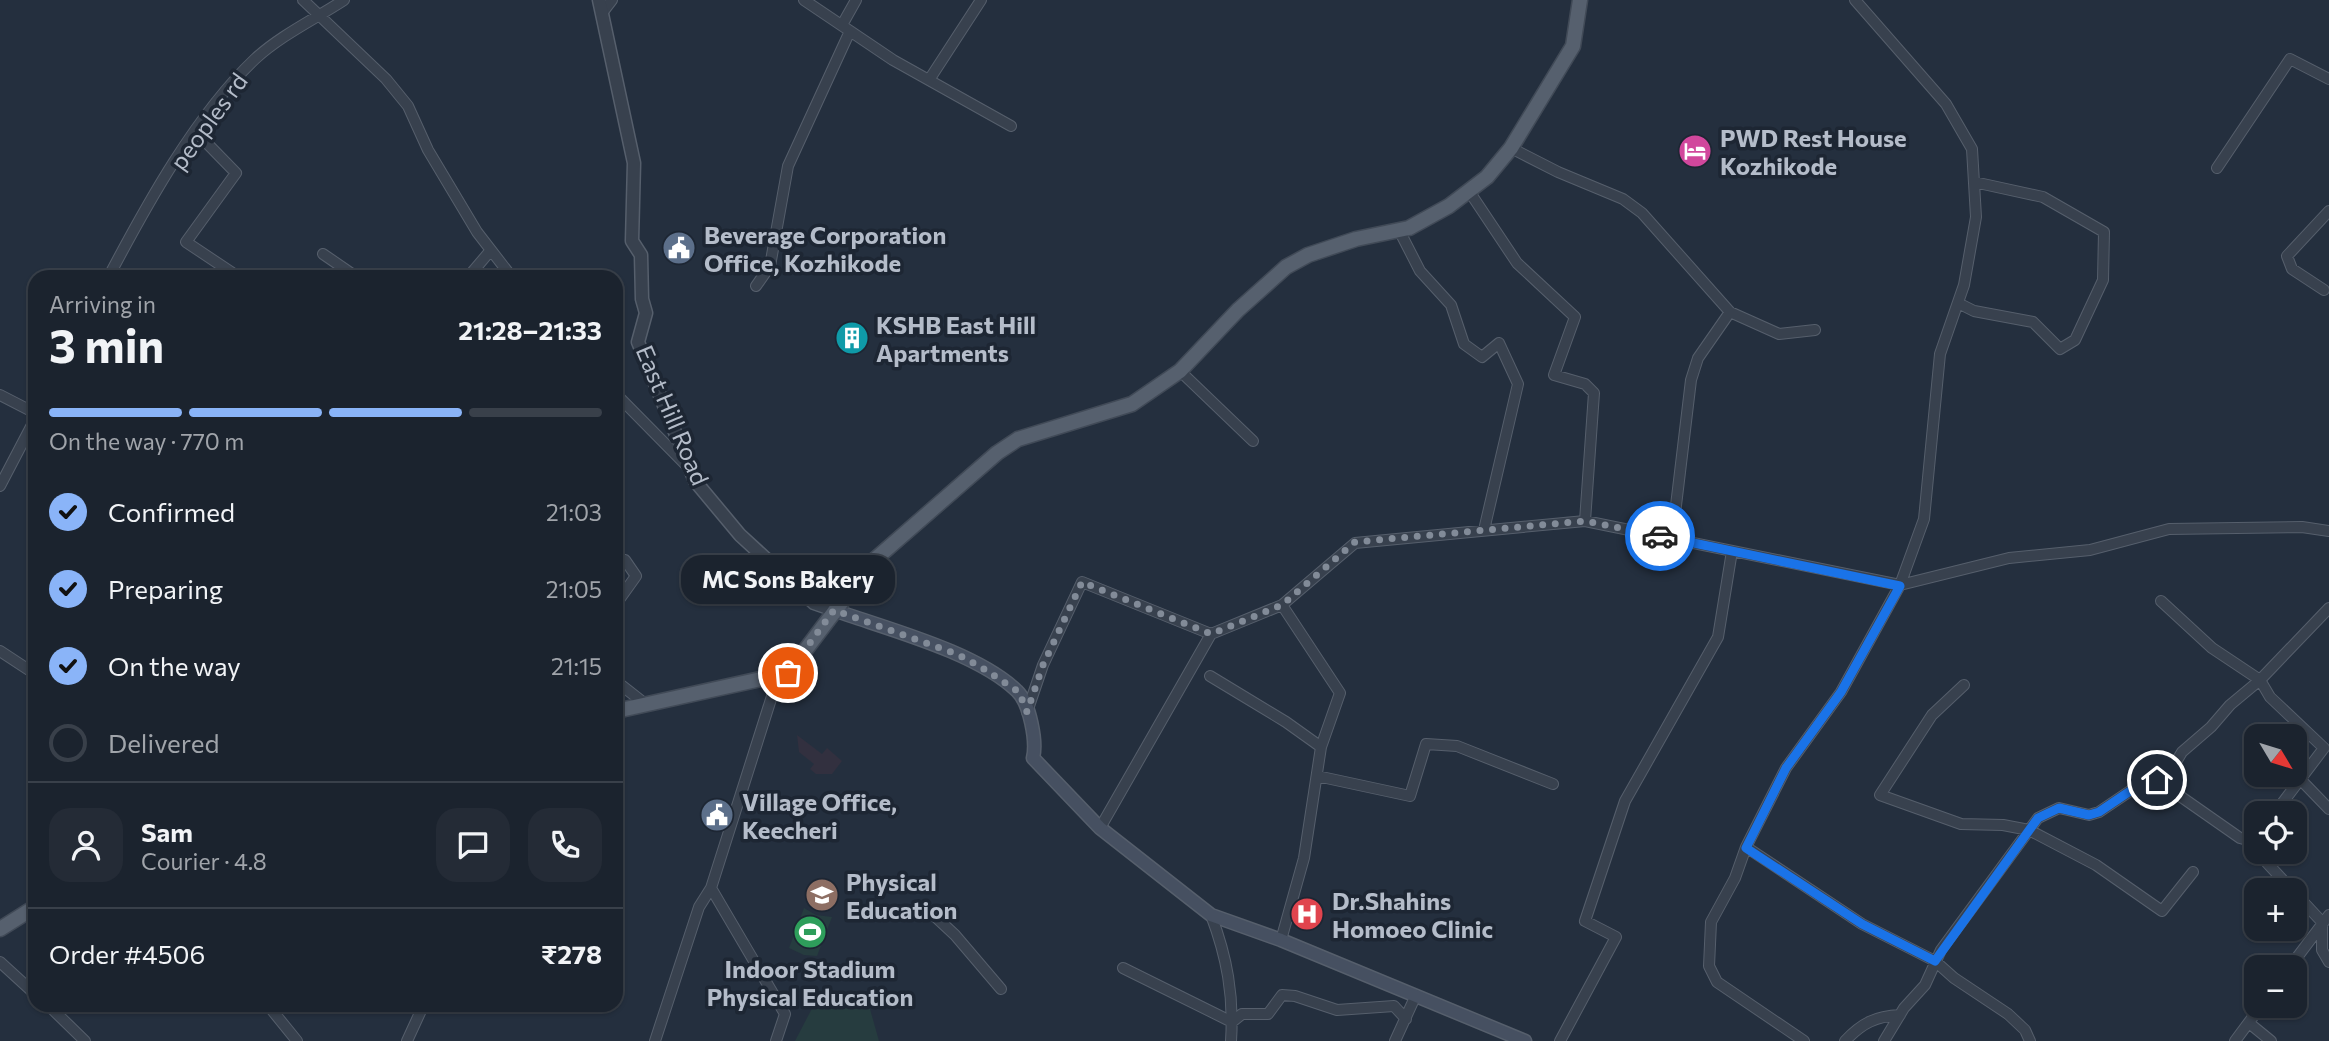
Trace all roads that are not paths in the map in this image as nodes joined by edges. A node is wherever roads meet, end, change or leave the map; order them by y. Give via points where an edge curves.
1 (303, 0) edge
2 (344, 0) edge
3 (612, 0) edge
4 (804, 0) edge
5 (856, 0) edge
6 (981, 0) edge
7 (1580, 0) edge
8 (1855, 0) edge
9 (600, 7) edge
10 (317, 15) junction
11 (846, 28) junction
12 (2329, 79) edge
13 (929, 80) junction
14 (1011, 126) dead end
15 (196, 132) junction
16 (1511, 148) junction
17 (2217, 168) dead end
18 (1974, 182) junction
19 (1469, 191) junction
20 (2329, 211) edge
21 (1399, 230) junction
22 (491, 250) junction
23 (323, 254) dead end
24 (113, 270) edge
25 (228, 270) edge
26 (346, 270) edge
27 (474, 270) edge
28 (506, 270) edge
29 (756, 286) dead end
30 (2325, 290) dead end
31 (1958, 303) junction
32 (1730, 312) junction
33 (1815, 330) dead end
34 (1180, 371) junction
35 (0, 395) edge
36 (623, 401) edge
37 (28, 409) edge
38 (28, 432) edge
39 (1253, 441) dead end
40 (690, 469) junction
41 (0, 486) edge
42 (1585, 521) junction
43 (1484, 530) junction
44 (2329, 531) edge
45 (1672, 538) junction
46 (1732, 551) junction
47 (623, 560) edge
48 (1900, 586) junction
49 (623, 594) edge
50 (2161, 601) dead end
51 (1282, 605) junction
52 (2329, 608) edge
53 (834, 610) junction
54 (1211, 634) junction
55 (0, 651) edge
56 (28, 669) edge
57 (788, 673) junction
58 (1210, 676) dead end
59 (2260, 680) junction
60 (1964, 685) dead end
61 (623, 686) edge
62 (644, 702) junction
63 (623, 709) edge
64 (1027, 712) junction
65 (2299, 724) edge
66 (2307, 732) edge
67 (1321, 747) junction
68 (2307, 770) edge
69 (1317, 776) junction
70 (2157, 780) junction
71 (1553, 784) dead end
72 (2307, 786) edge
73 (2329, 809) edge
74 (1100, 828) junction
75 (2029, 830) junction
76 (2244, 834) edge
77 (1746, 848) junction
78 (2268, 864) edge
79 (2193, 872) dead end
80 (2281, 878) edge
81 (711, 888) junction
82 (2307, 902) edge
83 (926, 908) dead end
84 (28, 911) edge
85 (1211, 915) junction
86 (2326, 919) edge
87 (0, 929) edge
88 (1281, 940) junction
89 (2299, 955) edge
90 (1935, 961) junction
91 (0, 962) edge
92 (2329, 962) edge
93 (1123, 968) dead end
94 (28, 988) edge
95 (1001, 989) dead end
96 (1416, 995) junction
97 (55, 1012) edge
98 (273, 1012) edge
99 (420, 1012) edge
100 (1900, 1015) junction
101 (2253, 1018) edge
102 (1406, 1019) junction
103 (1232, 1022) junction
104 (2249, 1023) junction
105 (85, 1041) edge
106 (297, 1041) edge
107 (407, 1041) edge
108 (655, 1041) edge
109 (775, 1041) edge
110 (1231, 1041) edge
111 (1395, 1041) edge
112 (1525, 1041) edge
113 (1560, 1041) edge
114 (1804, 1041) edge
115 (1845, 1041) edge
116 (1884, 1041) edge
117 (2030, 1041) edge
118 (2235, 1041) edge
119 (2272, 1041) edge

1 - 10 street
2 - 10 street, peoples rd
3 - 9 street
4 - 11 street
5 - 11 street
6 - 13 street
7 - 16 main road via 1573,46
8 - 18 street via 1945,104 1972,149
9 - 40 street, East Hill Road via 634,163 632,241 641,255 646,313 638,342
10 - 15 street, peoples rd via 256,58
10 - 22 street via 386,79 408,106 428,150
11 - 13 street
11 - 29 street via 788,166 770,266
12 - 17 street via 2290,59
13 - 14 street
15 - 24 street, peoples rd
15 - 25 street via 236,173 186,242
16 - 19 main road
16 - 32 street via 1623,198 1642,213
18 - 31 street via 1976,217
18 - 31 street via 2043,197 2104,232 2103,280 2075,340 2060,349 2033,322 1974,311
19 - 21 main road
19 - 42 street via 1517,263 1575,317 1554,375 1585,384 1594,393
20 - 30 street via 2287,256 2292,268
21 - 34 main road via 1308,255 1286,267
21 - 43 street via 1420,271 1451,306 1464,344 1482,357 1499,343 1517,384
22 - 27 street
22 - 28 street
23 - 26 street
31 - 48 street via 1940,354 1924,519
32 - 33 street via 1779,334
32 - 45 street via 1698,358 1691,380
34 - 39 street
34 - 53 main road via 1132,404 1038,431 1007,446 872,562
35 - 37 street
36 - 40 street
38 - 41 street
40 - 53 street, East Hill Road via 740,535 814,603
42 - 43 street
42 - 45 street
43 - 51 street via 1355,542
44 - 48 street via 2302,527 2169,529 2090,550 2009,558
45 - 46 street
46 - 48 street
46 - 113 street via 1718,637 1625,801 1586,921 1616,937
47 - 49 street via 636,576
48 - 77 street via 1841,692 1786,768
50 - 59 street via 2212,648
51 - 54 street
51 - 67 street via 1340,693
52 - 59 street
53 - 57 main road
53 - 64 main road via 957,654 1019,692
54 - 64 street via 1082,582 1043,665
54 - 74 street
55 - 56 street
57 - 62 main road
57 - 81 street via 772,696
58 - 67 street
59 - 65 street via 2270,698
59 - 70 street via 2182,752 2166,777
60 - 75 street via 1932,715 1880,795 1961,824
61 - 62 street
62 - 63 main road
64 - 74 main road via 1036,742 1033,758
66 - 68 street via 2325,748
67 - 69 street
69 - 71 street via 1410,796 1426,744 1457,746
69 - 88 street via 1304,858
70 - 75 street via 2139,785 2089,815 2053,809
70 - 76 street
72 - 73 street
74 - 85 main road
75 - 79 street via 2095,865 2162,911
75 - 90 street
77 - 90 street via 1862,924
77 - 114 street via 1711,922 1709,966 1717,982
78 - 80 street
81 - 108 street via 699,907
81 - 109 street via 785,1014
82 - 86 street
83 - 95 street via 955,934
84 - 87 main road
85 - 88 main road
85 - 103 street via 1228,969
86 - 89 street
86 - 92 street via 2322,950
88 - 96 main road
90 - 100 street via 1925,985
90 - 117 street via 2008,1014
91 - 94 street
93 - 103 street
96 - 102 street
96 - 112 main road
97 - 105 street
98 - 106 street
99 - 107 street
100 - 115 street via 1865,1022
100 - 116 street
101 - 104 street
102 - 103 street via 1394,1006 1337,1010 1282,995 1268,1014 1242,1014
102 - 111 street
103 - 110 street
104 - 118 street
104 - 119 street

